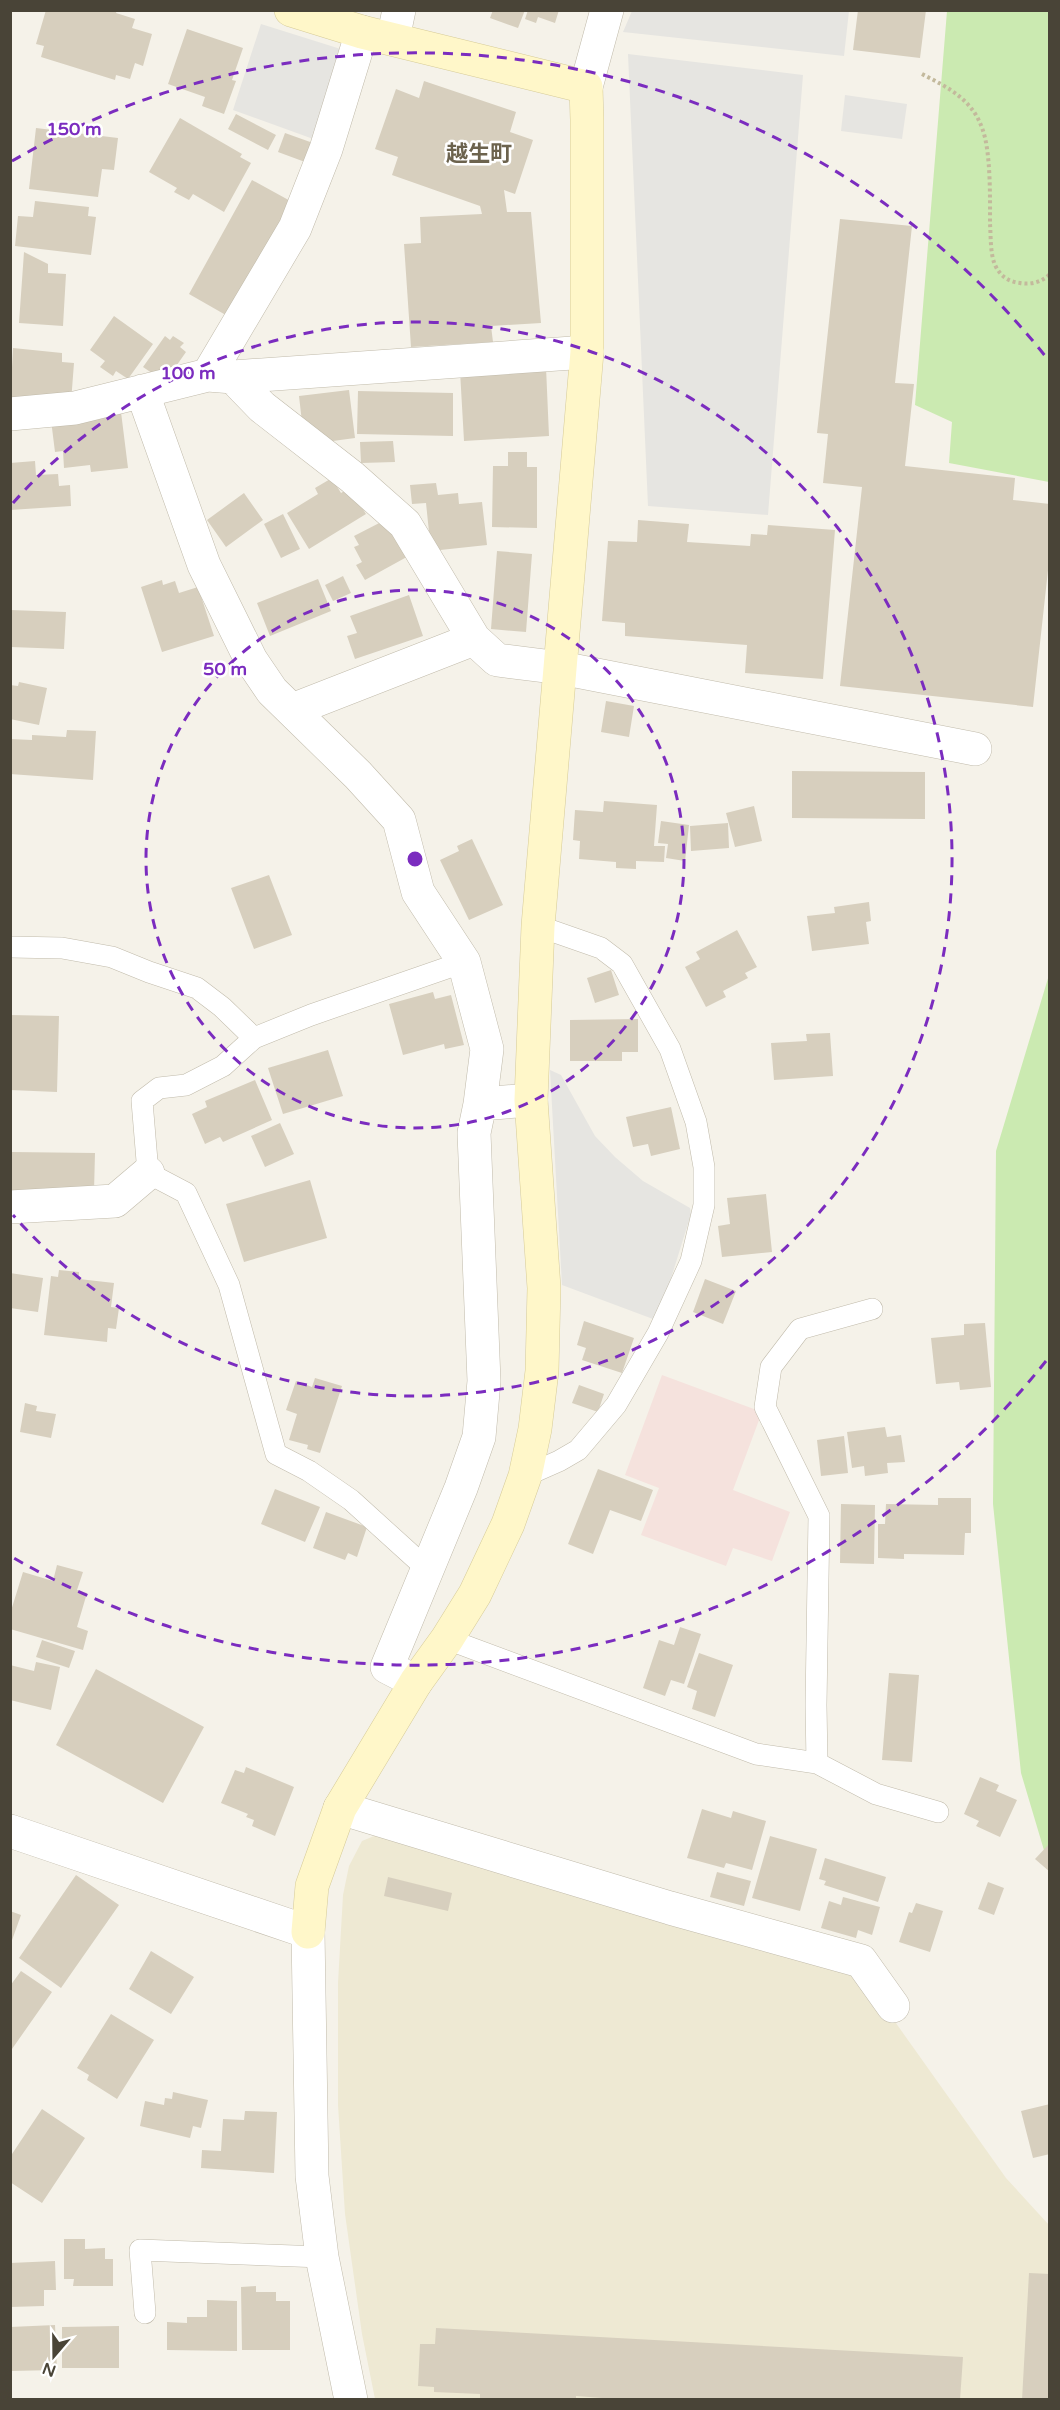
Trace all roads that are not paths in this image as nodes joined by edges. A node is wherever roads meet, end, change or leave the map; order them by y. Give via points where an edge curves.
1 (291, 10) edge
2 (607, 10) edge
3 (396, 25) edge
4 (362, 32) junction
5 (586, 87) junction
6 (587, 352) junction
7 (220, 376) junction
8 (142, 391) junction
9 (10, 414) edge
10 (474, 639) junction
11 (561, 668) junction
12 (292, 710) junction
13 (975, 749) dead end
14 (538, 926) junction
15 (10, 947) edge
16 (464, 962) junction
17 (254, 1038) junction
18 (531, 1100) junction
19 (480, 1104) junction
20 (148, 1173) junction
21 (10, 1207) edge
22 (872, 1309) dead end
23 (525, 1476) junction
24 (426, 1568) junction
25 (447, 1640) junction
26 (416, 1682) junction
27 (817, 1763) junction
28 (340, 1808) junction
29 (938, 1812) dead end
30 (10, 1831) edge
31 (308, 1932) junction
32 (893, 2006) dead end
33 (322, 2258) junction
34 (145, 2313) dead end
35 (351, 2400) edge

1 - 4 street
2 - 5 street
3 - 4 street
3 - 5 street
4 - 7 street via 326,149 295,228
5 - 6 street
6 - 7 street
6 - 11 street
7 - 8 street
7 - 10 street via 352,477 405,524
8 - 9 street via 75,408
8 - 12 street via 204,565 251,660 272,691
10 - 11 street via 497,660
10 - 12 street
11 - 13 street
11 - 14 street
12 - 16 street via 399,820 418,892
14 - 18 street
14 - 23 lane via 602,948 622,964 670,1049 696,1122 704,1167 704,1205 691,1261 657,1334 616,1404 578,1450
15 - 17 lane via 62,948 112,957 197,988
16 - 17 lane
16 - 19 street via 487,1049
17 - 20 lane via 223,1066 186,1085 159,1088 142,1101
18 - 19 street
18 - 23 street via 544,1288 542,1371
19 - 24 street via 474,1133 484,1382 479,1437
20 - 21 street via 115,1201
20 - 24 lane via 186,1193 229,1285 276,1454 351,1500
22 - 27 lane via 800,1329 771,1367 765,1407 819,1516
23 - 25 street via 508,1524 475,1594
24 - 26 street via 387,1667
25 - 26 street
25 - 27 lane via 756,1754
26 - 28 street
27 - 29 lane via 876,1794
28 - 31 street via 312,1886
28 - 32 street via 861,1961
30 - 31 street
31 - 33 street via 312,2176
33 - 34 lane via 140,2250
33 - 35 street

